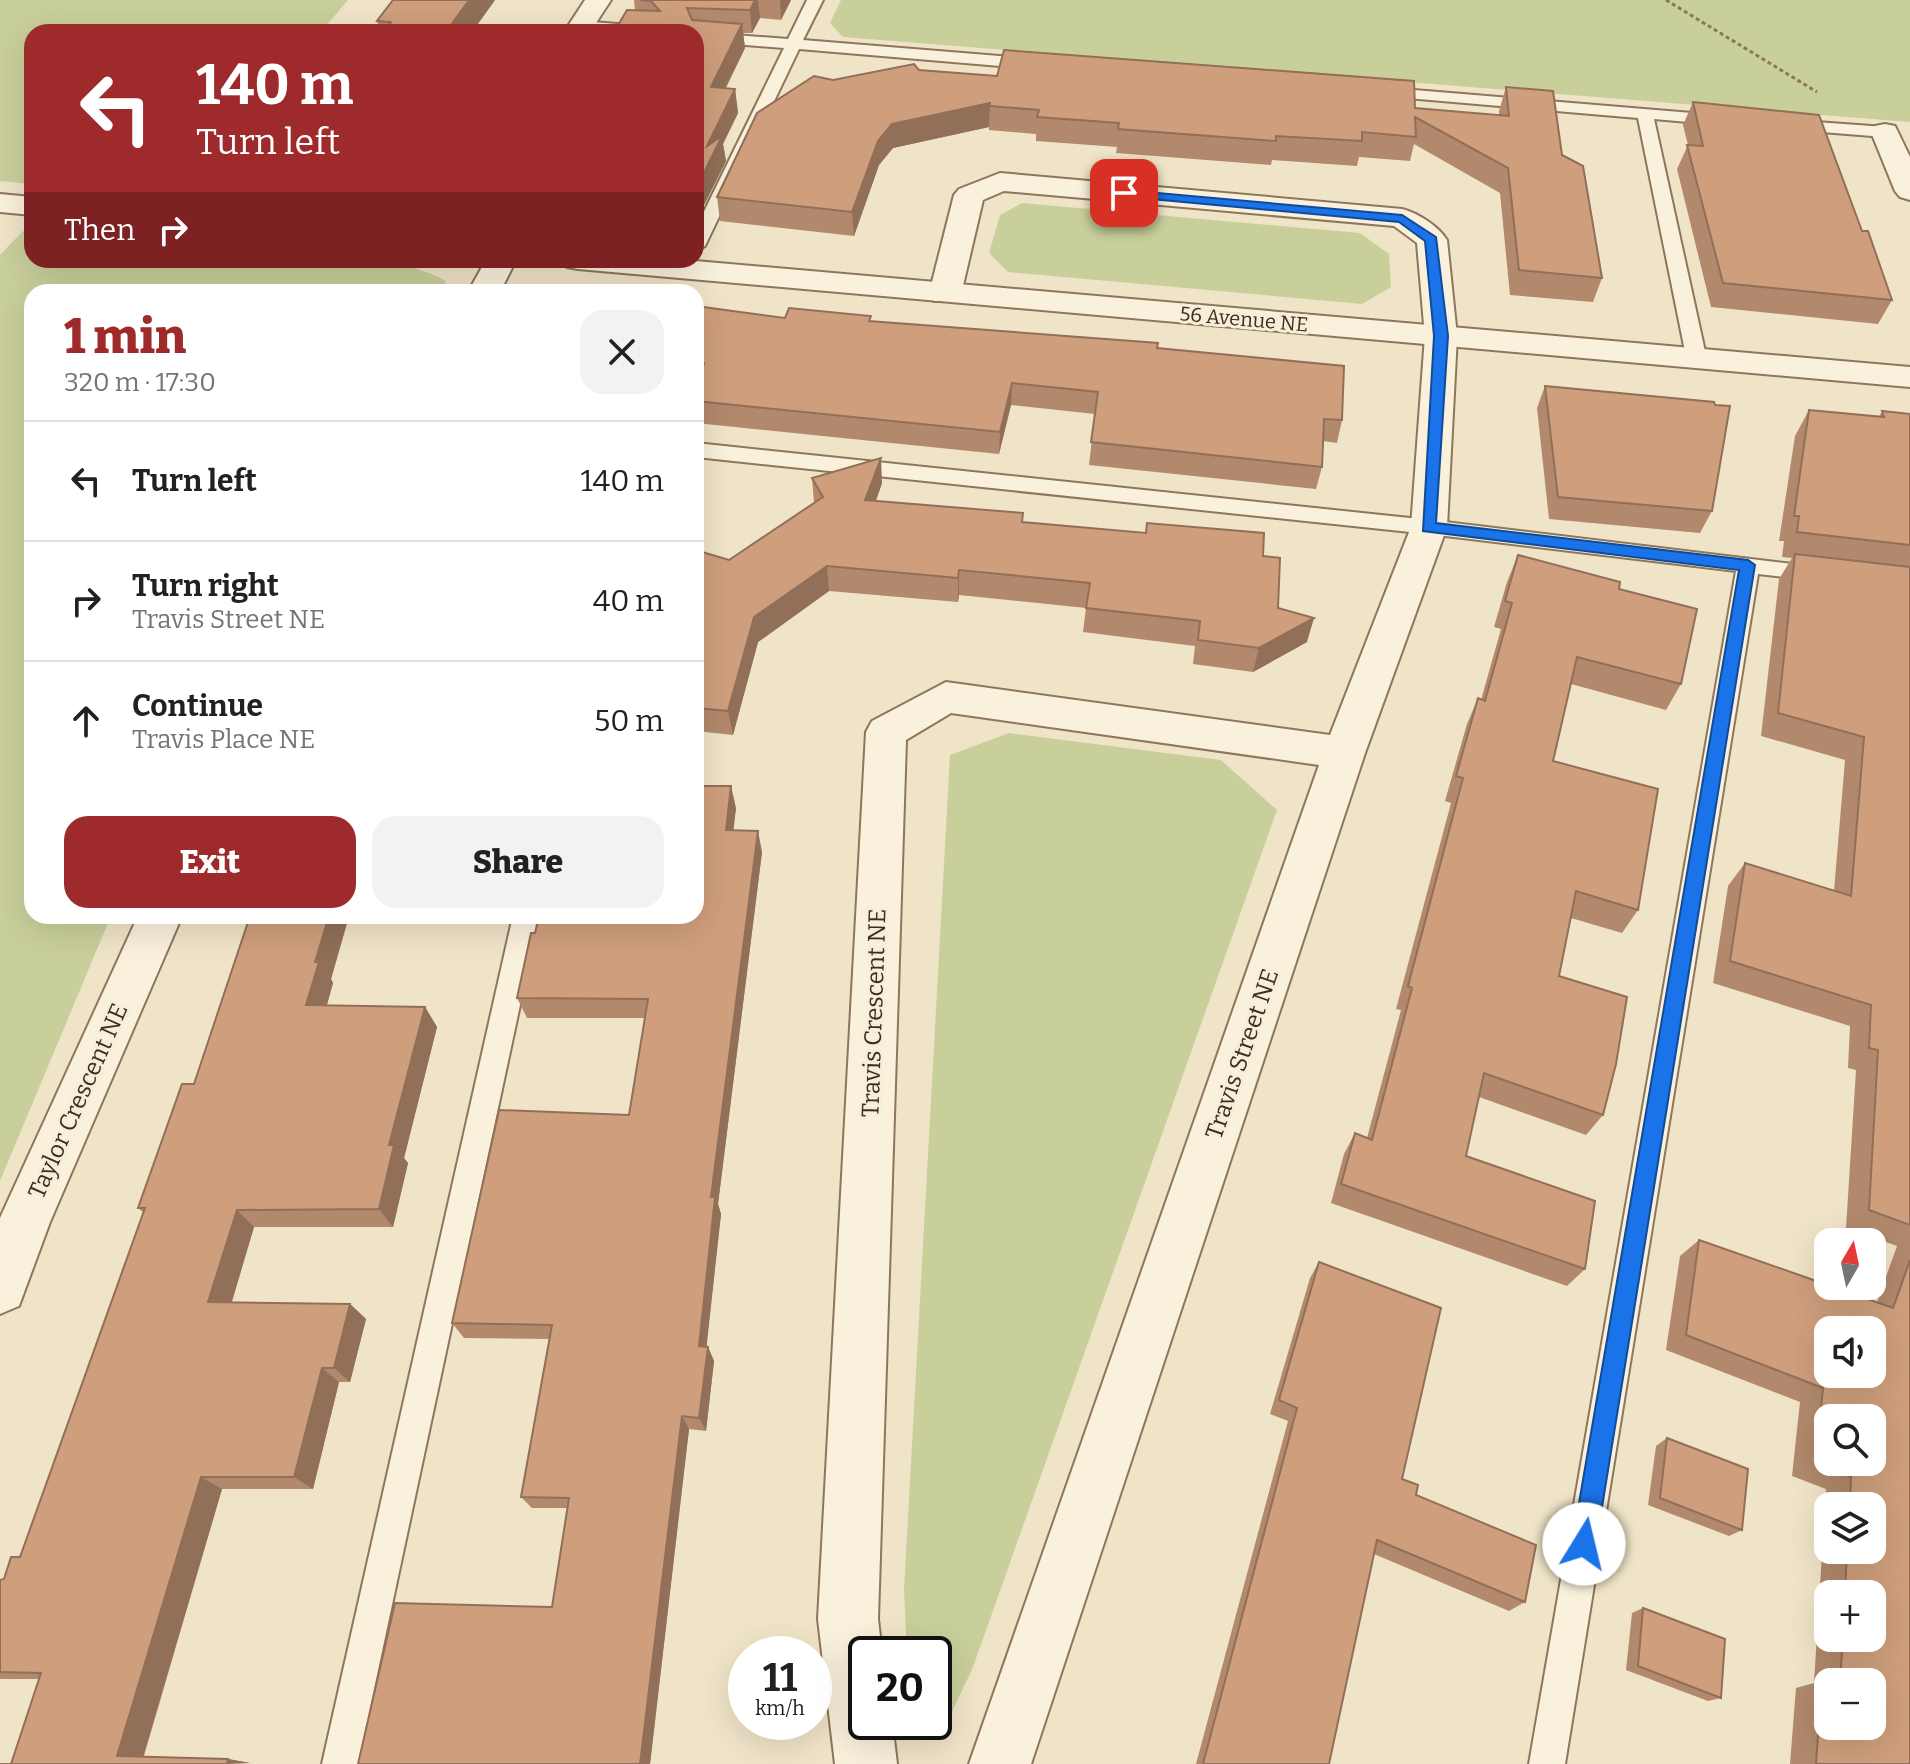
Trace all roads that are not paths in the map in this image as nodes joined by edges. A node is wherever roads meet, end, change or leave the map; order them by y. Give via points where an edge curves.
1 (598, 0) edge
2 (815, 0) edge
3 (582, 24) edge
4 (704, 37) edge
5 (794, 44) junction
6 (1046, 65) edge
7 (1361, 91) edge
8 (1645, 114) junction
9 (1736, 121) edge
10 (1766, 123) edge
11 (1871, 131) joint
12 (1910, 191) edge
13 (0, 203) edge
14 (24, 205) edge
15 (704, 230) edge
16 (704, 261) edge
17 (945, 294) junction
18 (1441, 336) junction
19 (1696, 356) junction
20 (1910, 377) edge
21 (704, 451) edge
22 (1429, 527) junction
23 (1748, 565) junction
24 (1836, 575) edge
25 (1344, 753) junction
26 (156, 924) edge
27 (524, 924) edge
28 (0, 1288) edge
29 (340, 1764) edge
30 (866, 1764) edge
31 (1000, 1764) edge
32 (1547, 1764) edge

1 - 3 street
2 - 5 lane
4 - 5 lane
5 - 6 lane
5 - 15 lane
7 - 8 lane
8 - 9 lane
8 - 19 lane
10 - 11 lane
11 - 12 street
13 - 14 street
16 - 17 street, 56 Avenue NE
17 - 18 street, 56 Avenue NE
17 - 18 street, Travis Street NE via 969,195 1000,182 1402,218 1432,240
18 - 19 street, 56 Avenue NE
18 - 22 street, Travis Street NE
19 - 20 street, 56 Avenue NE
21 - 22 lane
22 - 23 lane
22 - 25 street, Travis Street NE
23 - 24 lane
23 - 32 lane
25 - 30 street, Travis Crescent NE via 946,697 886,732 848,1619
25 - 31 street, Travis Street NE
26 - 28 street, Taylor Crescent NE via 24,1222
27 - 29 lane

